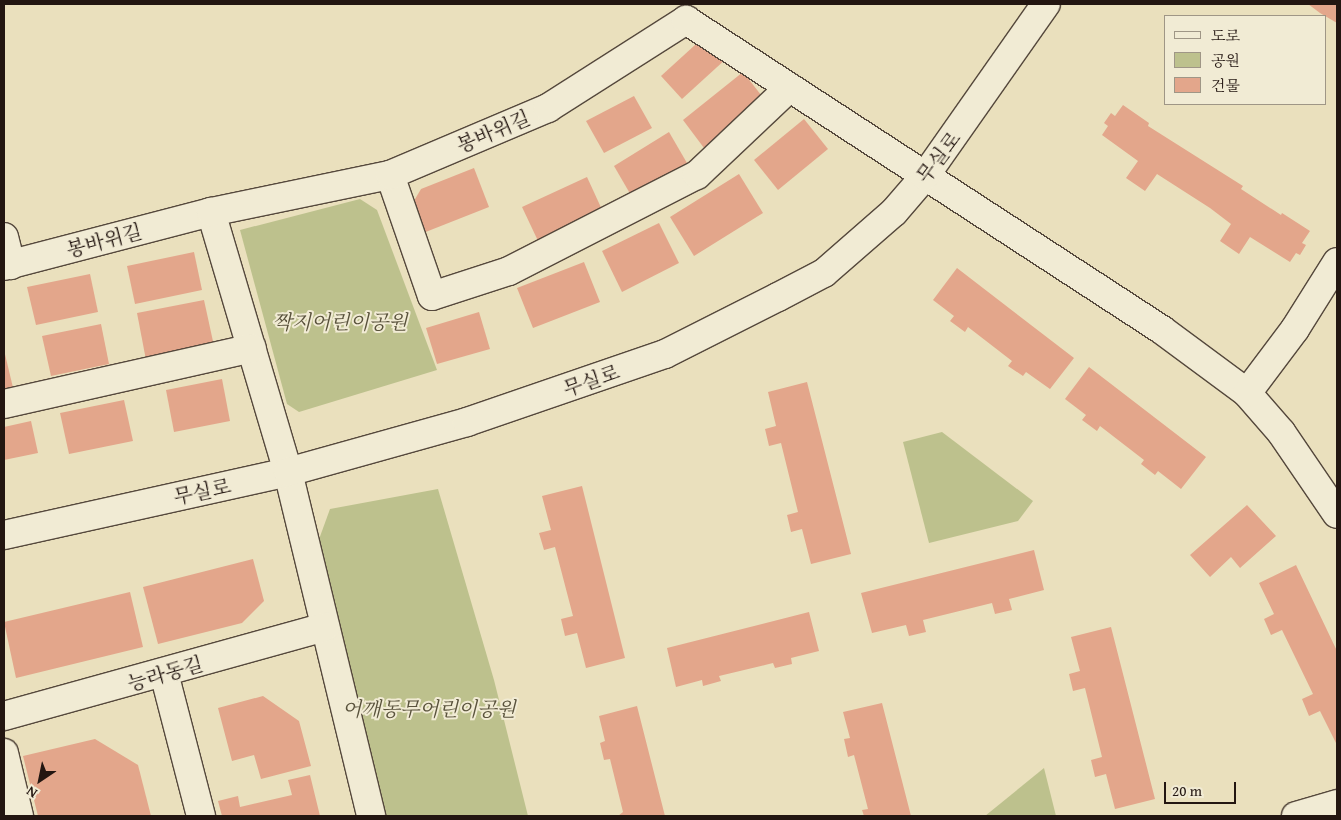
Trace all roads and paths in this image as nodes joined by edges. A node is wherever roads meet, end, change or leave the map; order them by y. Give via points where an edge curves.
1 (1046, 4) edge
2 (789, 88) junction
3 (390, 175) junction
4 (925, 176) junction
5 (211, 212) junction
6 (4, 237) edge
7 (1337, 262) edge
8 (7, 266) edge
9 (252, 348) junction
10 (1247, 393) junction
11 (4, 404) edge
12 (288, 472) junction
13 (1337, 514) edge
14 (4, 535) edge
15 (325, 627) junction
16 (164, 673) junction
17 (4, 716) edge
18 (4, 753) edge
19 (1337, 804) edge
20 (19, 816) edge
21 (201, 816) edge
22 (371, 816) edge
23 (1296, 816) edge

1 - 4 street, 무실로
2 - 3 street, 봉바위길 via 686,20 548,108
2 - 3 street via 697,175 509,271 432,296
2 - 4 street, 봉바위길
3 - 5 street, 봉바위길
4 - 10 street, 봉바위길 via 1162,330
4 - 12 street, 무실로 via 894,212 824,273 665,354 467,422
5 - 8 street, 봉바위길
5 - 9 street
6 - 8 street
7 - 10 street via 1295,329
9 - 11 street
9 - 12 street
10 - 13 street, 봉바위길 via 1281,432
12 - 14 street, 무실로
12 - 15 street
15 - 16 street, 능라동길
15 - 22 street
16 - 17 street, 능라동길
16 - 21 street
18 - 20 street
19 - 23 street

